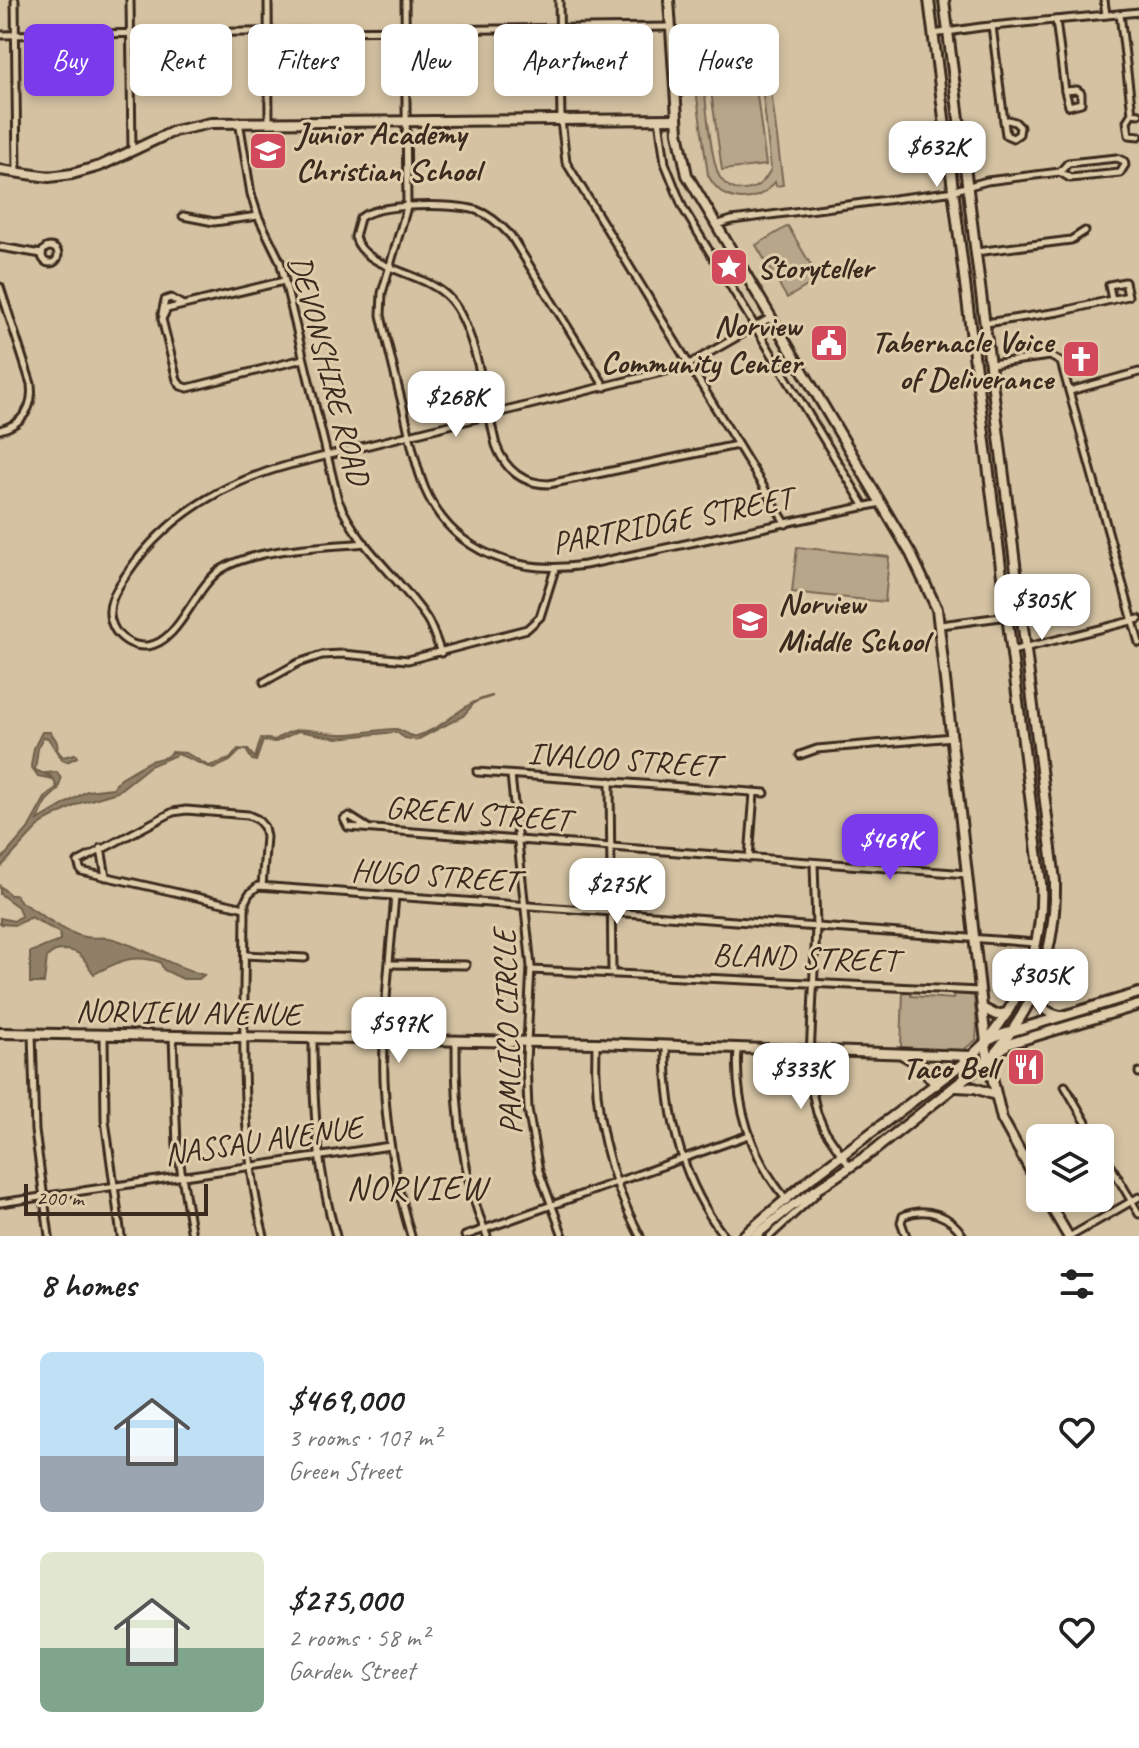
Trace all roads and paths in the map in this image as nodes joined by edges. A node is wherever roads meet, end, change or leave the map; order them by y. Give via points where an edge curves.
1 (15, 0) edge
2 (130, 0) edge
3 (268, 0) edge
4 (405, 0) edge
5 (559, 0) edge
6 (669, 0) edge
7 (929, 0) edge
8 (944, 0) edge
9 (1104, 0) edge
10 (1139, 12) edge
11 (1120, 14) junction
12 (1106, 15) junction
13 (1056, 20) junction
14 (131, 24) edge
15 (268, 24) edge
16 (405, 24) edge
17 (560, 24) edge
18 (671, 24) edge
19 (992, 26) junction
20 (947, 31) junction
21 (130, 34) edge
22 (933, 34) junction
23 (0, 35) edge
24 (16, 35) junction
25 (1065, 91) dead end
26 (132, 96) edge
27 (269, 96) edge
28 (406, 96) edge
29 (561, 96) edge
30 (676, 96) edge
31 (1136, 113) edge
32 (659, 119) junction
33 (677, 119) junction
34 (561, 120) junction
35 (239, 121) junction
36 (1004, 121) dead end
37 (269, 122) junction
38 (406, 122) junction
39 (1139, 136) edge
40 (132, 150) junction
41 (0, 170) edge
42 (1060, 172) junction
43 (17, 173) junction
44 (968, 187) junction
45 (954, 191) junction
46 (407, 207) junction
47 (183, 216) dead end
48 (258, 216) junction
49 (715, 226) junction
50 (1085, 231) dead end
51 (0, 247) edge
52 (976, 252) junction
53 (42, 254) dead end
54 (390, 266) junction
55 (284, 281) junction
56 (0, 287) edge
57 (1112, 300) dead end
58 (770, 318) junction
59 (986, 323) junction
60 (755, 326) junction
61 (303, 359) junction
62 (991, 364) junction
63 (688, 365) junction
64 (1139, 372) edge
65 (605, 387) junction
66 (1070, 391) junction
67 (488, 415) junction
68 (0, 430) edge
69 (410, 435) junction
70 (737, 445) junction
71 (327, 456) junction
72 (881, 503) junction
73 (865, 507) junction
74 (786, 524) junction
75 (365, 543) junction
76 (555, 569) junction
77 (1008, 616) junction
78 (1136, 620) edge
79 (941, 625) junction
80 (1139, 643) edge
81 (1027, 648) junction
82 (1012, 651) junction
83 (441, 653) junction
84 (264, 682) dead end
85 (953, 737) junction
86 (800, 755) dead end
87 (477, 772) dead end
88 (511, 775) junction
89 (610, 781) junction
90 (754, 793) junction
91 (765, 793) dead end
92 (368, 828) dead end
93 (519, 841) junction
94 (609, 847) junction
95 (101, 848) junction
96 (749, 858) junction
97 (814, 863) junction
98 (968, 874) junction
99 (106, 877) junction
100 (1055, 881) junction
101 (1041, 883) junction
102 (262, 886) junction
103 (395, 896) junction
104 (526, 905) junction
105 (245, 908) junction
106 (610, 911) junction
107 (816, 927) junction
108 (974, 938) junction
109 (1036, 943) junction
110 (245, 955) junction
111 (305, 958) dead end
112 (390, 964) junction
113 (466, 965) dead end
114 (531, 970) junction
115 (612, 973) junction
116 (813, 981) junction
117 (1037, 987) junction
118 (980, 991) junction
119 (1139, 993) edge
120 (1139, 1005) edge
121 (982, 1008) junction
122 (1008, 1013) junction
123 (1061, 1017) junction
124 (1012, 1031) junction
125 (0, 1033) edge
126 (32, 1033) junction
127 (104, 1035) junction
128 (173, 1036) junction
129 (244, 1037) junction
130 (313, 1038) junction
131 (384, 1039) junction
132 (456, 1041) junction
133 (527, 1042) junction
134 (986, 1042) junction
135 (596, 1043) junction
136 (666, 1046) junction
137 (738, 1049) junction
138 (809, 1052) junction
139 (902, 1055) junction
140 (971, 1056) junction
141 (988, 1060) junction
142 (936, 1085) junction
143 (1065, 1086) dead end
144 (955, 1087) junction
145 (995, 1095) junction
146 (1087, 1124) edge
147 (749, 1135) junction
148 (390, 1146) junction
149 (842, 1155) junction
150 (320, 1156) junction
151 (682, 1159) junction
152 (1026, 1163) edge
153 (250, 1166) junction
154 (850, 1167) junction
155 (1114, 1171) edge
156 (181, 1176) junction
157 (834, 1178) junction
158 (616, 1182) junction
159 (112, 1187) junction
160 (42, 1197) junction
161 (1139, 1197) edge
162 (785, 1198) junction
163 (1131, 1201) junction
164 (0, 1203) edge
165 (550, 1205) junction
166 (792, 1206) junction
167 (1054, 1212) edge
168 (1139, 1214) edge
169 (484, 1229) junction
170 (49, 1236) edge
171 (121, 1236) edge
172 (192, 1236) edge
173 (264, 1236) edge
174 (336, 1236) edge
175 (411, 1236) edge
176 (465, 1236) edge
177 (487, 1236) edge
178 (563, 1236) edge
179 (640, 1236) edge
180 (724, 1236) edge
181 (743, 1236) edge
182 (755, 1236) edge
183 (770, 1236) edge
184 (906, 1236) edge
185 (963, 1236) edge
186 (1069, 1236) edge

1 - 24 street
2 - 14 street
3 - 15 street
4 - 16 street, PARTRIDGE STREET
5 - 17 street
6 - 18 main road
7 - 22 main road
8 - 20 main road
9 - 12 street
10 - 11 street
11 - 12 street
11 - 31 street
12 - 13 street
13 - 19 street
13 - 25 street
19 - 20 street
19 - 36 street
20 - 22 street
20 - 44 main road
21 - 24 street
22 - 45 main road
23 - 24 street
24 - 43 street
26 - 40 street
27 - 37 street
28 - 38 street, PARTRIDGE STREET
29 - 34 street
30 - 33 main road
31 - 39 street via 1128,117 1128,133
32 - 33 main road
32 - 34 main road
32 - 60 street via 676,195
33 - 49 main road via 687,175
34 - 38 main road
34 - 63 street via 564,155 572,174
35 - 37 main road
35 - 40 main road via 174,131
35 - 48 street, DEVONSHIRE ROAD
37 - 38 main road
38 - 46 street, PARTRIDGE STREET
40 - 43 main road via 72,174
41 - 43 main road
42 - 42 street via 1070,178 1120,173 1125,165 1120,159 1105,159 1068,163
42 - 44 street
44 - 45 street
44 - 52 main road
45 - 49 street
45 - 77 main road
46 - 54 street, PARTRIDGE STREET
46 - 54 street via 371,210 357,222 359,248
46 - 65 street via 466,208 502,225
47 - 48 street via 214,222
48 - 55 street, DEVONSHIRE ROAD
49 - 58 main road
50 - 52 street via 1071,240
51 - 53 street
52 - 59 main road
54 - 67 street via 432,284 455,305 466,325
54 - 69 street, PARTRIDGE STREET via 381,315
55 - 61 street, DEVONSHIRE ROAD
55 - 61 street via 182,305 165,300 162,315 177,380 183,388
56 - 68 street via 32,397 22,419
57 - 59 street
58 - 60 street
58 - 72 main road
59 - 62 main road
60 - 63 street
60 - 73 street
61 - 71 street, DEVONSHIRE ROAD
62 - 66 street via 1050,356 1061,362
62 - 81 main road
63 - 65 street
63 - 70 street
64 - 66 street
65 - 67 street
66 - 78 street
67 - 69 street
67 - 70 street via 504,462 522,478 541,484
69 - 71 street
69 - 76 street, PARTRIDGE STREET via 426,492 459,535 499,560
70 - 74 street
71 - 75 street, DEVONSHIRE ROAD via 342,510
71 - 75 street via 270,470 218,493 167,525 145,547 113,596 110,618 116,632 126,641 151,646 168,637 209,579 252,556
72 - 73 street, PARTRIDGE STREET
72 - 79 main road via 925,579
73 - 74 street, PARTRIDGE STREET
74 - 76 street, PARTRIDGE STREET
75 - 83 street, DEVONSHIRE ROAD via 426,618
76 - 83 street via 540,617 530,627
77 - 79 street
77 - 82 main road
78 - 80 street
78 - 81 street
79 - 85 main road
81 - 82 street
81 - 100 main road
82 - 101 main road
83 - 84 street via 396,660 322,655
85 - 86 street
85 - 98 main road
87 - 88 street, IVALOO STREET
88 - 89 street, IVALOO STREET
88 - 93 street, PAMLICO CIRCLE
89 - 90 street, IVALOO STREET
89 - 94 street
90 - 91 street, IVALOO STREET
90 - 96 street
92 - 93 street, GREEN STREET
93 - 94 street, GREEN STREET
93 - 104 street, PAMLICO CIRCLE
94 - 96 street, GREEN STREET
94 - 106 street
95 - 99 street
95 - 99 street via 78,866
95 - 102 street via 179,811 248,815 266,832
96 - 97 street, GREEN STREET
97 - 98 street, GREEN STREET
97 - 107 street
98 - 108 main road
99 - 105 street
100 - 101 main road
100 - 117 main road via 1052,938
101 - 109 main road
102 - 103 street, HUGO STREET
102 - 105 street via 249,894
103 - 104 street, HUGO STREET
103 - 112 street
104 - 106 street, HUGO STREET
104 - 114 street, PAMLICO CIRCLE
105 - 110 street
106 - 107 street, HUGO STREET
106 - 115 street
107 - 108 street, HUGO STREET
107 - 116 street
108 - 109 street, HUGO STREET
108 - 118 main road
109 - 122 main road
110 - 111 street
110 - 129 street
112 - 113 street
112 - 131 street
114 - 115 street, BLAND STREET
114 - 133 street, PAMLICO CIRCLE
115 - 116 street, BLAND STREET
116 - 118 street, BLAND STREET
116 - 138 street
117 - 123 main road via 1040,1005
117 - 124 main road
118 - 121 main road
119 - 123 main road
120 - 141 main road via 1018,1040
121 - 122 main road
121 - 134 main road
122 - 134 main road
123 - 124 main road
124 - 134 main road
124 - 141 main road
125 - 126 main road, NORVIEW AVENUE
126 - 127 main road, NORVIEW AVENUE
126 - 160 street
127 - 128 main road, NORVIEW AVENUE
127 - 159 street
128 - 129 main road, NORVIEW AVENUE
128 - 156 street
129 - 130 main road, NORVIEW AVENUE
129 - 153 street
130 - 131 main road, NORVIEW AVENUE
130 - 150 street
131 - 132 main road, NORVIEW AVENUE
131 - 148 street
132 - 133 main road, NORVIEW AVENUE
132 - 169 street via 463,1147
133 - 135 main road, NORVIEW AVENUE
133 - 165 street, PAMLICO CIRCLE via 531,1131
134 - 140 main road
134 - 141 main road
135 - 136 main road, NORVIEW AVENUE
135 - 158 street via 598,1109
136 - 137 main road, NORVIEW AVENUE
136 - 151 street via 667,1095
137 - 138 main road, NORVIEW AVENUE
137 - 147 street via 739,1096
138 - 139 main road, NORVIEW AVENUE
138 - 149 street via 817,1113
139 - 140 main road, NORVIEW AVENUE
139 - 142 main road via 919,1064
140 - 142 main road
141 - 144 main road
141 - 145 main road
142 - 149 main road
143 - 146 street
144 - 145 main road
144 - 154 main road
145 - 152 main road
147 - 151 street
147 - 162 street
148 - 150 street, NASSAU AVENUE
148 - 175 street
149 - 154 street
149 - 162 main road
150 - 153 street, NASSAU AVENUE
150 - 174 street
151 - 158 street
151 - 180 street
153 - 156 street, NASSAU AVENUE
153 - 173 street
154 - 157 main road
155 - 163 street
156 - 159 street, NASSAU AVENUE
156 - 172 street
157 - 166 main road
157 - 183 street
158 - 165 street
158 - 179 street
159 - 160 street, NASSAU AVENUE
159 - 171 street
160 - 164 street, NASSAU AVENUE
160 - 170 street
161 - 163 street
162 - 166 street
162 - 181 main road
163 - 168 street
163 - 186 street
165 - 169 street
165 - 178 street, PAMLICO CIRCLE
166 - 182 main road
167 - 186 main road
169 - 176 street
169 - 177 street
184 - 185 street via 903,1216 922,1212 945,1217

